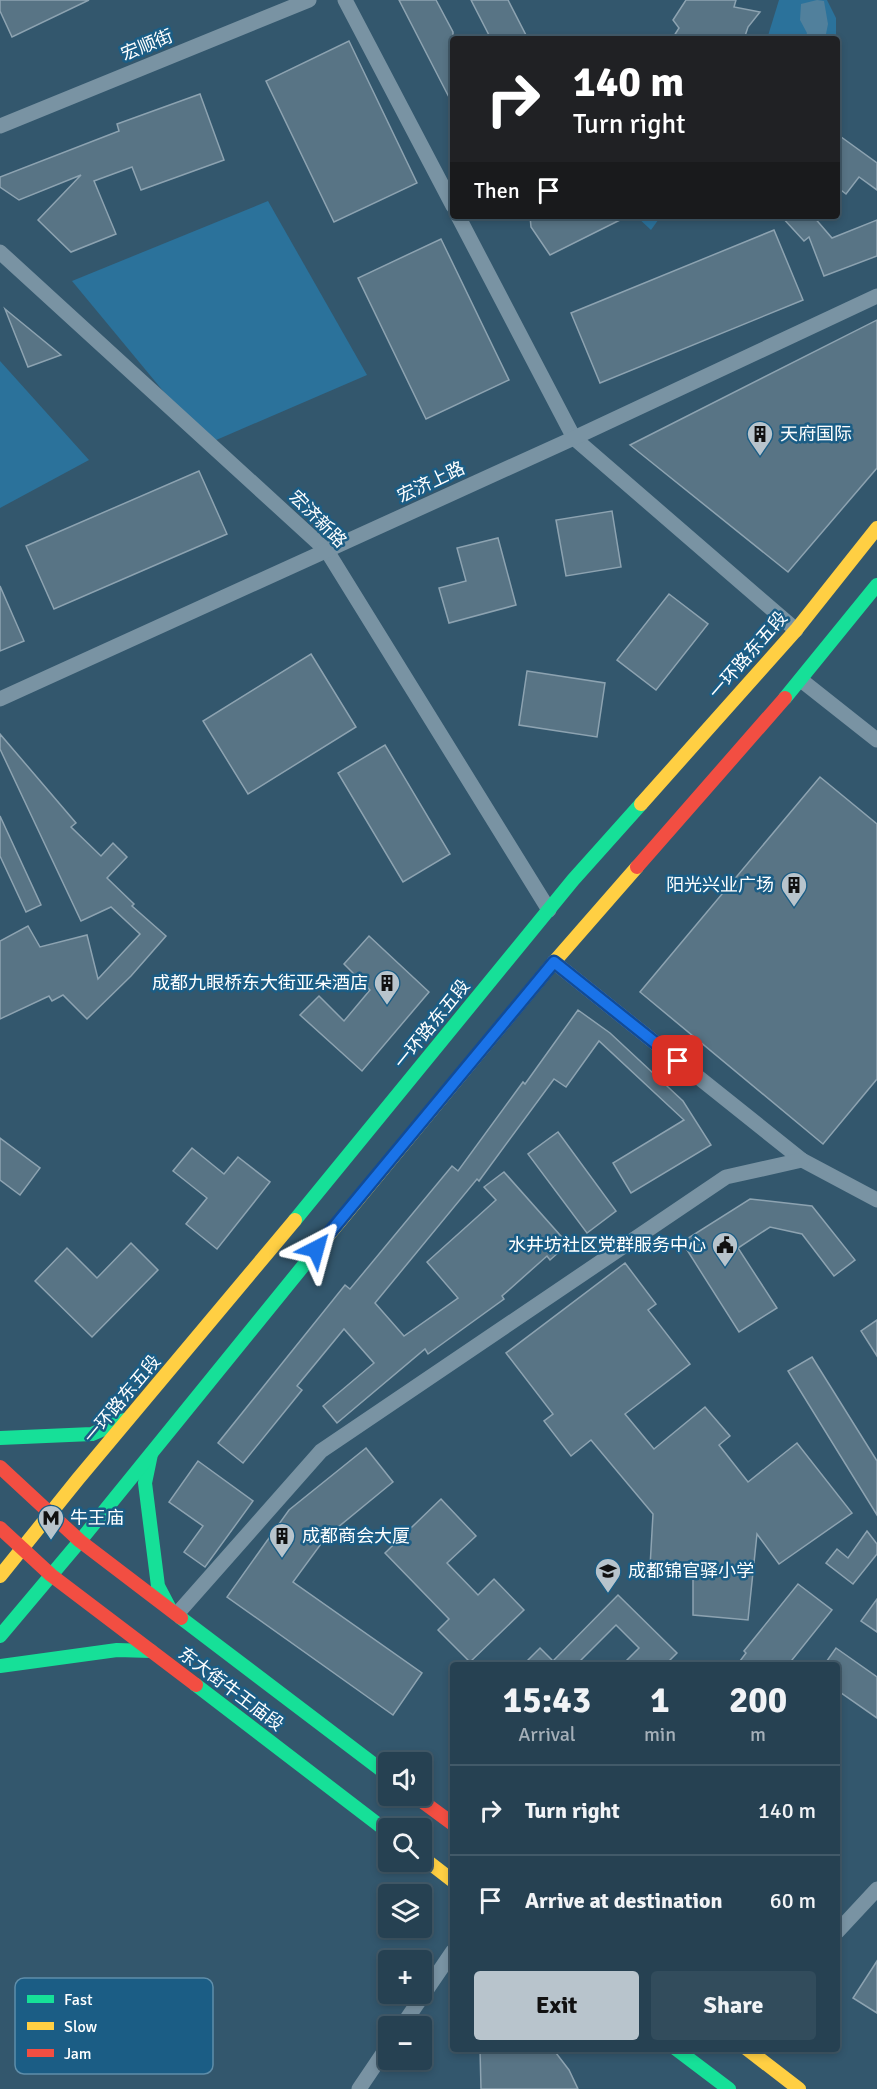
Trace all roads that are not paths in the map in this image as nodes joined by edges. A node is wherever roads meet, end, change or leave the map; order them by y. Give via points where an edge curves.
1 (309, 0) edge
2 (345, 0) edge
3 (0, 126) edge
4 (450, 200) edge
5 (460, 219) edge
6 (0, 252) edge
7 (877, 296) edge
8 (574, 438) junction
9 (877, 528) edge
10 (327, 551) junction
11 (877, 585) edge
12 (796, 630) junction
13 (801, 680) junction
14 (0, 699) edge
15 (877, 740) edge
16 (549, 910) junction
17 (554, 962) junction
18 (802, 1160) junction
19 (877, 1200) edge
20 (129, 1418) junction
21 (0, 1438) edge
22 (151, 1453) junction
23 (0, 1467) edge
24 (50, 1514) junction
25 (0, 1528) edge
26 (80, 1541) junction
27 (21, 1549) junction
28 (51, 1575) junction
29 (0, 1576) edge
30 (173, 1612) junction
31 (0, 1636) edge
32 (151, 1651) junction
33 (0, 1666) edge
34 (378, 1767) edge
35 (429, 1806) edge
36 (450, 1822) edge
37 (378, 1824) edge
38 (432, 1865) edge
39 (450, 1879) edge
40 (877, 1889) edge
41 (840, 1929) edge
42 (450, 1956) edge
43 (409, 2016) edge
44 (679, 2052) edge
45 (751, 2052) edge
46 (378, 2061) edge
47 (709, 2083) edge
48 (359, 2089) edge
49 (729, 2089) edge
50 (799, 2089) edge

1 - 3 street, 宏顺街
2 - 4 street
5 - 8 street
6 - 10 street, 宏济新路
7 - 8 street, 宏济上路
8 - 10 street, 宏济上路
8 - 12 street
9 - 12 main road, 一环路东五段
10 - 14 street, 宏济上路
10 - 16 street, 宏济新路
11 - 13 main road
12 - 16 main road, 一环路东五段
13 - 15 street
13 - 17 main road
16 - 20 main road, 一环路东五段
17 - 18 street
17 - 22 main road
18 - 19 street
18 - 30 street via 726,1177 321,1451
20 - 21 main road via 92,1434
20 - 24 main road, 一环路东五段
22 - 26 main road
22 - 30 main road via 145,1483 158,1586
23 - 24 main road, 东大街牛王庙段
24 - 26 main road, 东大街牛王庙段
24 - 27 main road, 一环路东五段
25 - 27 main road, 东大街牛王庙段
26 - 28 main road
26 - 30 main road, 东大街牛王庙段
27 - 28 main road, 东大街牛王庙段
27 - 29 main road, 一环路东五段
28 - 31 main road
28 - 32 main road, 东大街牛王庙段
30 - 34 main road, 东大街牛王庙段
32 - 33 main road via 117,1650
32 - 37 main road, 东大街牛王庙段
35 - 36 main road
38 - 39 main road
40 - 41 street
42 - 43 street
44 - 47 main road
45 - 50 main road
46 - 48 street
47 - 49 main road

